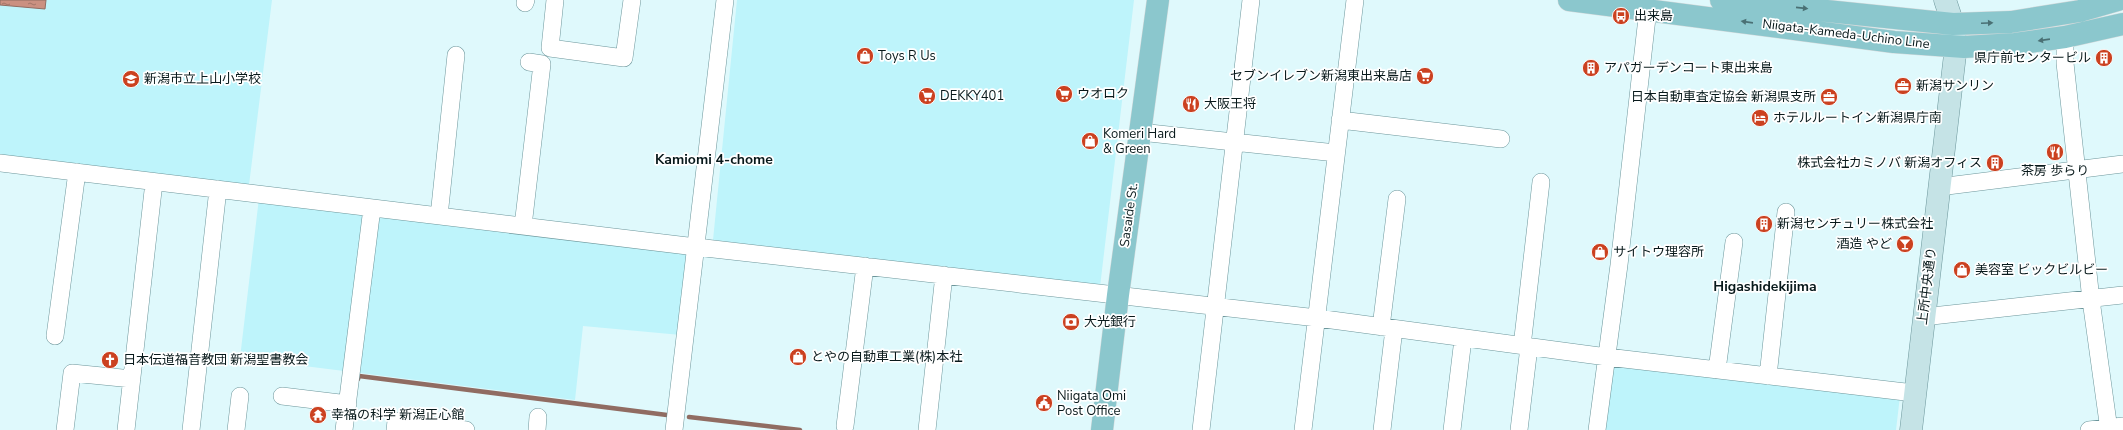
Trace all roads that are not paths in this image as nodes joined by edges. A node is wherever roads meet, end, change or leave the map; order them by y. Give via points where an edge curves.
1 (555, 0) edge
2 (632, 0) edge
3 (725, 0) edge
4 (1158, 0) edge
5 (1251, 0) edge
6 (1355, 0) edge
7 (1569, 0) edge
8 (1721, 0) edge
9 (1945, 0) edge
10 (2118, 0) edge
11 (2078, 5) edge
12 (1648, 9) junction
13 (1953, 24) junction
14 (2123, 24) edge
15 (2065, 37) junction
16 (1956, 46) junction
17 (456, 56) dead end
18 (529, 62) dead end
19 (1340, 120) junction
20 (1140, 132) junction
21 (1501, 139) dead end
22 (1235, 142) junction
23 (1336, 154) junction
24 (0, 163) edge
25 (2123, 164) edge
26 (2077, 171) junction
27 (77, 172) junction
28 (154, 182) junction
29 (1541, 182) dead end
30 (1939, 187) junction
31 (218, 189) junction
32 (1398, 199) dead end
33 (372, 208) junction
34 (1786, 212) dead end
35 (439, 216) junction
36 (523, 226) junction
37 (1734, 242) dead end
38 (696, 247) junction
39 (865, 266) junction
40 (944, 275) junction
41 (1118, 294) junction
42 (2123, 295) edge
43 (2091, 300) junction
44 (1216, 306) junction
45 (1924, 317) junction
46 (1317, 318) junction
47 (1388, 328) junction
48 (55, 336) dead end
49 (1463, 339) junction
50 (1526, 346) junction
51 (1607, 357) junction
52 (1717, 370) junction
53 (1768, 376) junction
54 (132, 379) junction
55 (1914, 393) junction
56 (240, 396) dead end
57 (282, 396) dead end
58 (348, 404) junction
59 (846, 426) dead end
60 (2113, 428) edge
61 (65, 430) edge
62 (126, 430) edge
63 (191, 430) edge
64 (236, 430) edge
65 (344, 430) edge
66 (395, 430) edge
67 (466, 430) edge
68 (674, 430) edge
69 (927, 430) edge
70 (1102, 430) edge
71 (1201, 430) edge
72 (1303, 430) edge
73 (1382, 430) edge
74 (1452, 430) edge
75 (1519, 430) edge
76 (1597, 430) edge
77 (1910, 430) edge
78 (2089, 430) edge

1 - 2 street via 550,48 624,58
3 - 38 street
4 - 20 main road, Sasaide St.
5 - 22 street
6 - 19 street
7 - 12 main road, Niigata-Kameda-Uchino Line
8 -> 13 main road, Niigata-Kameda-Uchino Line
9 - 13 street, 上所中央通り
10 - 11 main road, Niigata-Kameda-Uchino Line
13 -> 11 main road, Niigata-Kameda-Uchino Line via 2012,22
16 -> 12 main road, Niigata-Kameda-Uchino Line via 1894,42
12 - 51 street
13 - 16 street, 上所中央通り
14 - 15 main road, Niigata-Kameda-Uchino Line
15 -> 16 main road, Niigata-Kameda-Uchino Line via 2015,44
15 - 26 street via 2065,63
16 - 30 street, 上所中央通り
17 - 35 street
18 - 36 street via 542,64
19 - 21 street
19 - 23 street
20 - 22 street
20 - 41 main road, Sasaide St.
22 - 23 street
22 - 44 street
23 - 46 street
24 - 27 street
25 - 26 street
26 - 30 street
26 - 43 street
27 - 28 street
27 - 48 street
28 - 31 street
28 - 54 street
29 - 50 street
30 - 45 street, 上所中央通り
31 - 33 street
31 - 63 street
32 - 47 street
33 - 35 street
33 - 58 street
34 - 53 street
35 - 36 street
36 - 38 street
37 - 52 street
38 - 39 street
38 - 68 street
39 - 40 street
39 - 59 street
40 - 41 street
40 - 69 street
41 - 44 street
41 - 70 main road, Sasaide St.
42 - 43 street
43 - 45 street
43 - 60 street
44 - 46 street
44 - 71 street
45 - 55 street, 上所中央通り
46 - 47 street
46 - 72 street
47 - 49 street
47 - 73 street
49 - 50 street
49 - 74 street
50 - 51 street
50 - 75 street
51 - 52 street
51 - 76 street
52 - 53 street
53 - 55 street
54 - 61 street via 72,373
54 - 62 street
55 - 77 street, 上所中央通り
56 - 64 street
57 - 58 street
58 - 65 street
60 - 78 street
66 - 67 street via 396,421

